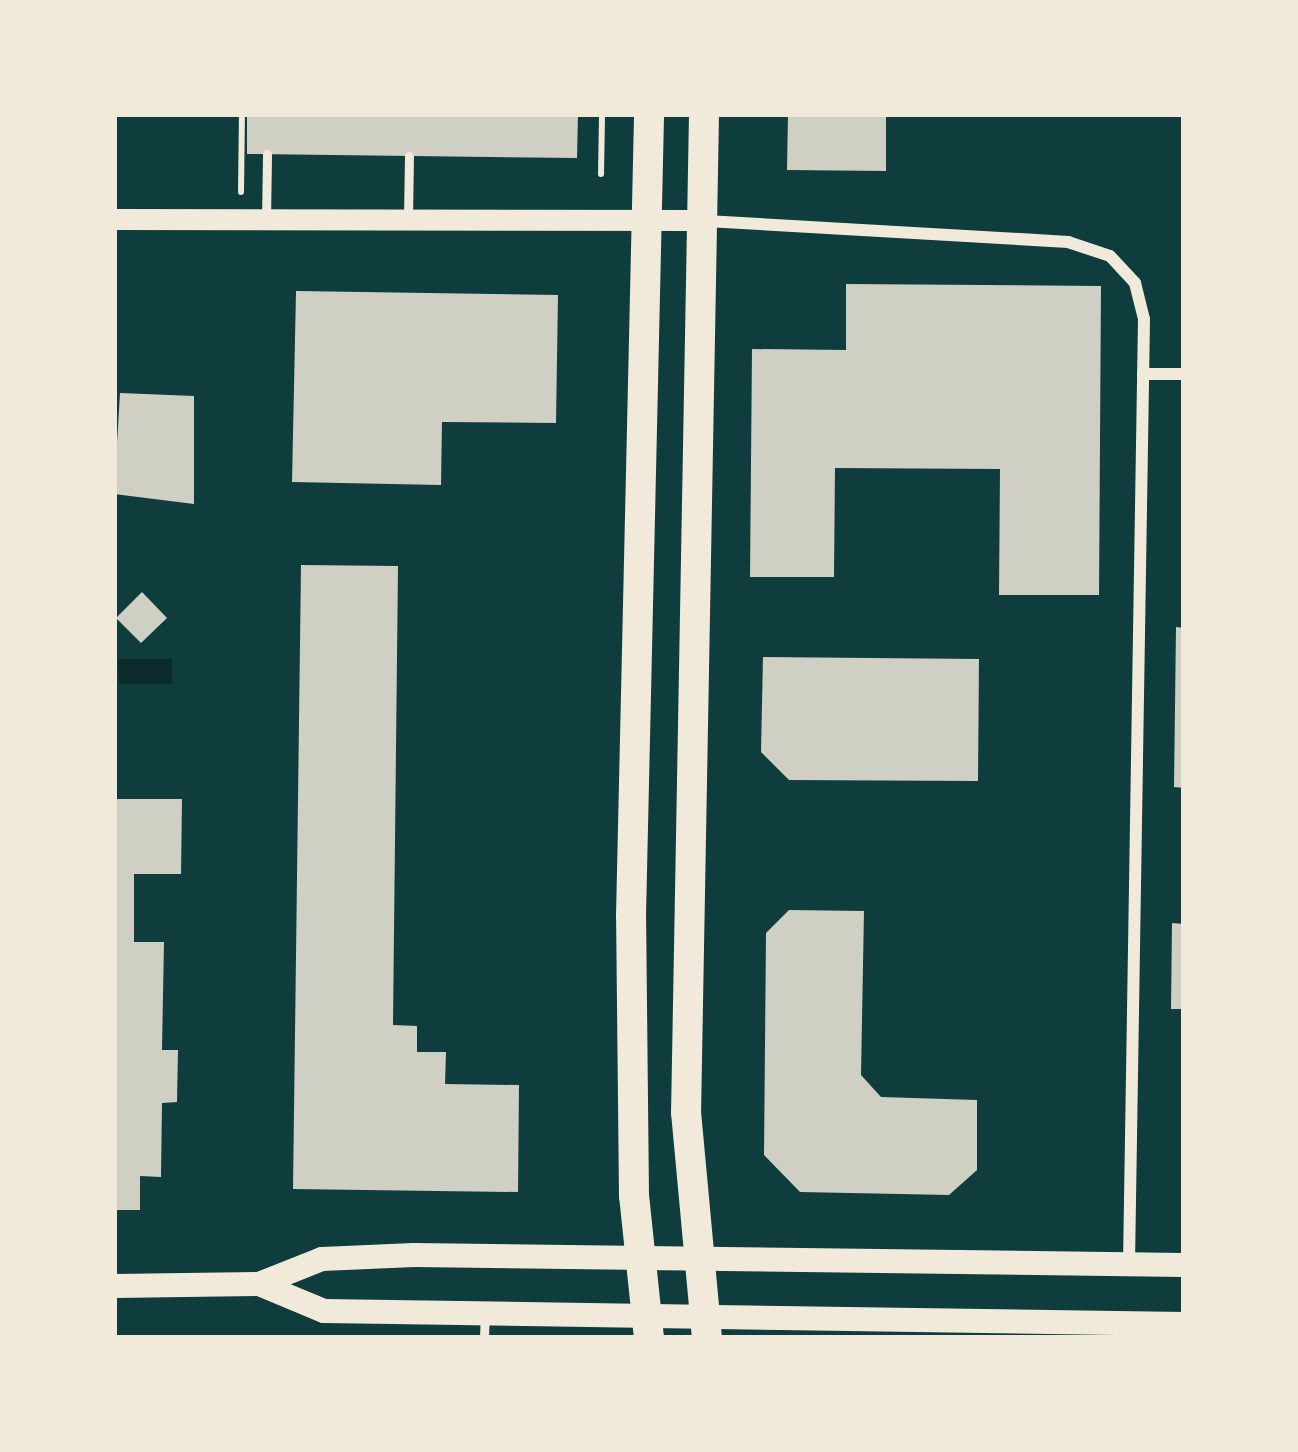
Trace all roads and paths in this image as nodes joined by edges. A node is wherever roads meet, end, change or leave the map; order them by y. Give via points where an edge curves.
1 (242, 114) edge
2 (602, 114) edge
3 (649, 114) edge
4 (704, 114) edge
5 (267, 154) dead end
6 (409, 156) dead end
7 (601, 174) dead end
8 (114, 219) edge
9 (408, 219) junction
10 (646, 219) junction
11 (240, 220) junction
12 (266, 220) junction
13 (701, 220) junction
14 (1143, 374) junction
15 (1184, 374) edge
16 (640, 1257) junction
17 (697, 1258) junction
18 (1129, 1264) junction
19 (1184, 1265) edge
20 (259, 1284) junction
21 (114, 1286) edge
22 (485, 1306) junction
23 (1184, 1324) edge
24 (648, 1325) edge
25 (705, 1327) edge
26 (942, 1330) edge
27 (1005, 1331) edge
28 (484, 1338) edge

1 - 11 path
2 - 7 path
3 - 10 main road
4 - 13 main road
5 - 12 lane
6 - 9 lane
8 - 11 street
9 - 10 street
9 - 12 street
10 - 13 street
10 - 16 main road via 631,916
11 - 12 street
13 - 14 street via 1068,242 1110,256 1135,283
13 - 17 main road via 686,1112
14 - 15 street
14 - 18 street
16 - 17 main road
16 - 20 main road via 322,1258
16 - 24 main road
17 - 18 main road
17 - 25 main road
18 - 19 main road
20 - 21 main road
20 - 22 main road via 324,1311
22 - 24 main road
22 - 28 lane
23 - 27 main road
24 - 25 main road
25 - 26 main road
26 - 27 main road

